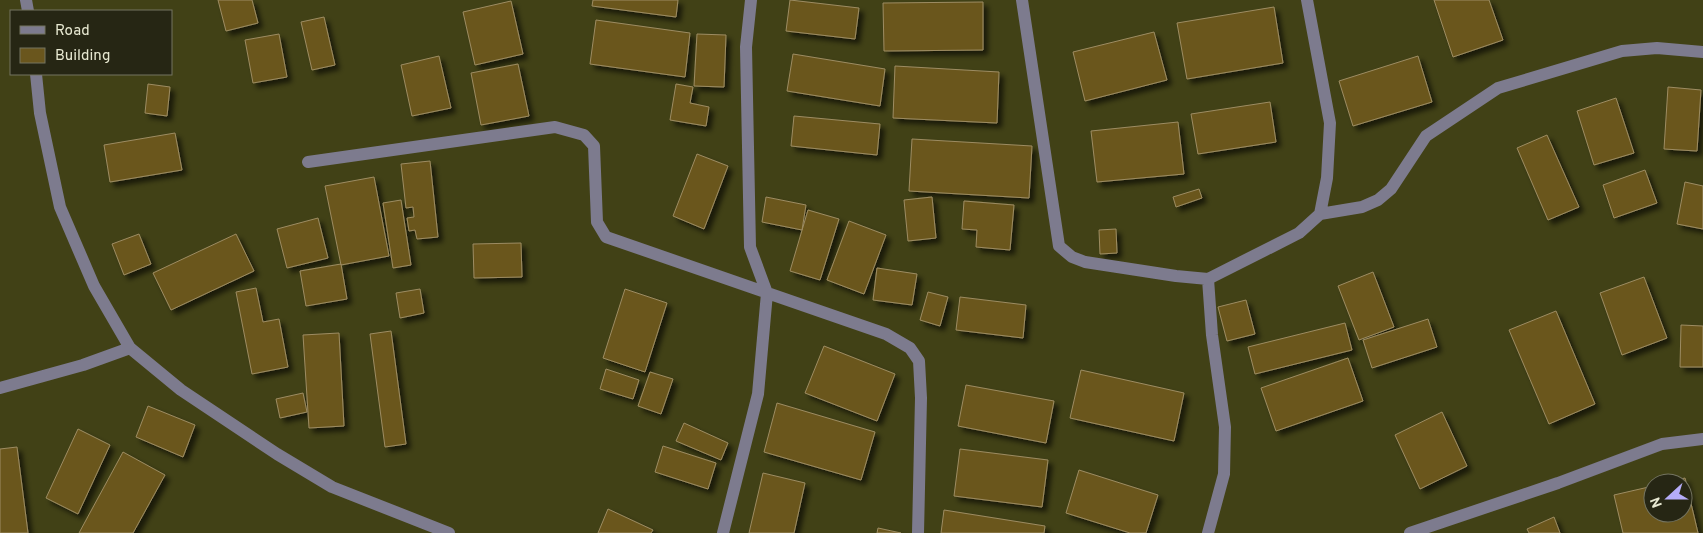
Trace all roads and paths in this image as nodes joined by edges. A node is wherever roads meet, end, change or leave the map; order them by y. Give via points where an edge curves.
1 (751, 0) edge
2 (1022, 0) edge
3 (1307, 0) edge
4 (1703, 52) edge
5 (36, 75) edge
6 (308, 162) dead end
7 (1320, 214) junction
8 (1208, 279) junction
9 (766, 293) junction
10 (130, 348) junction
11 (0, 388) edge
12 (1703, 439) edge
13 (449, 533) edge
14 (723, 533) edge
15 (918, 533) edge
16 (1208, 533) edge
17 (1410, 533) edge

1 - 9 street via 746,47 750,246
2 - 8 street via 1059,246 1084,262
3 - 7 street via 1330,123 1327,178
4 - 7 street via 1657,48 1622,51 1498,88 1426,136 1391,189 1378,200
5 - 10 street via 40,113 60,207 94,286
6 - 9 street via 555,127 584,136 594,146 597,222 606,237
7 - 8 street via 1299,233
8 - 16 street via 1212,335 1226,426 1224,474
9 - 14 street via 758,394
9 - 15 street via 886,334 910,348 919,360
10 - 11 street
10 - 13 street via 180,390 332,487
12 - 17 street via 1662,444

